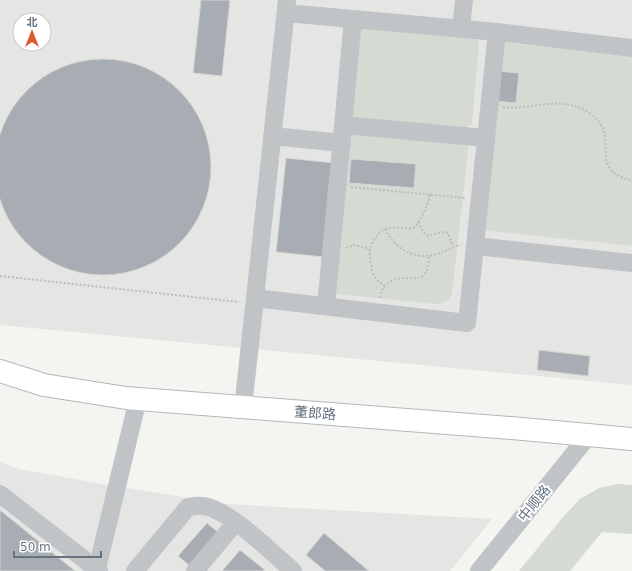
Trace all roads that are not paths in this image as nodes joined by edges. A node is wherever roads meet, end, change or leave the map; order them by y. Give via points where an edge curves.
1 (464, 0) edge
2 (286, 6) edge
3 (354, 19) junction
4 (461, 28) junction
5 (497, 32) junction
6 (632, 48) edge
7 (343, 124) junction
8 (272, 136) junction
9 (486, 138) junction
10 (342, 143) junction
11 (475, 246) junction
12 (632, 263) edge
13 (255, 298) junction
14 (326, 306) junction
15 (0, 371) edge
16 (138, 399) junction
17 (243, 408) junction
18 (589, 435) junction
19 (632, 439) edge
20 (0, 494) edge
21 (236, 522) junction
22 (98, 570) edge
23 (291, 570) edge
24 (136, 571) edge
25 (195, 571) edge
26 (478, 571) edge

1 - 4 street
2 - 3 street
2 - 8 street
3 - 4 street
3 - 7 street
4 - 5 street
5 - 6 street
5 - 9 street
7 - 9 street
7 - 10 street
8 - 10 street
8 - 13 street
9 - 11 street
10 - 14 street
11 - 12 street
11 - 14 street via 467,323
13 - 14 street
13 - 17 street
15 - 16 main road, 董郎路 via 44,385
16 - 17 main road, 董郎路
16 - 22 street
17 - 18 main road, 董郎路
18 - 19 main road, 董郎路
18 - 26 street, 中顺路
20 - 22 street
21 - 23 street
21 - 24 street via 214,509 204,506 188,507
21 - 25 street

